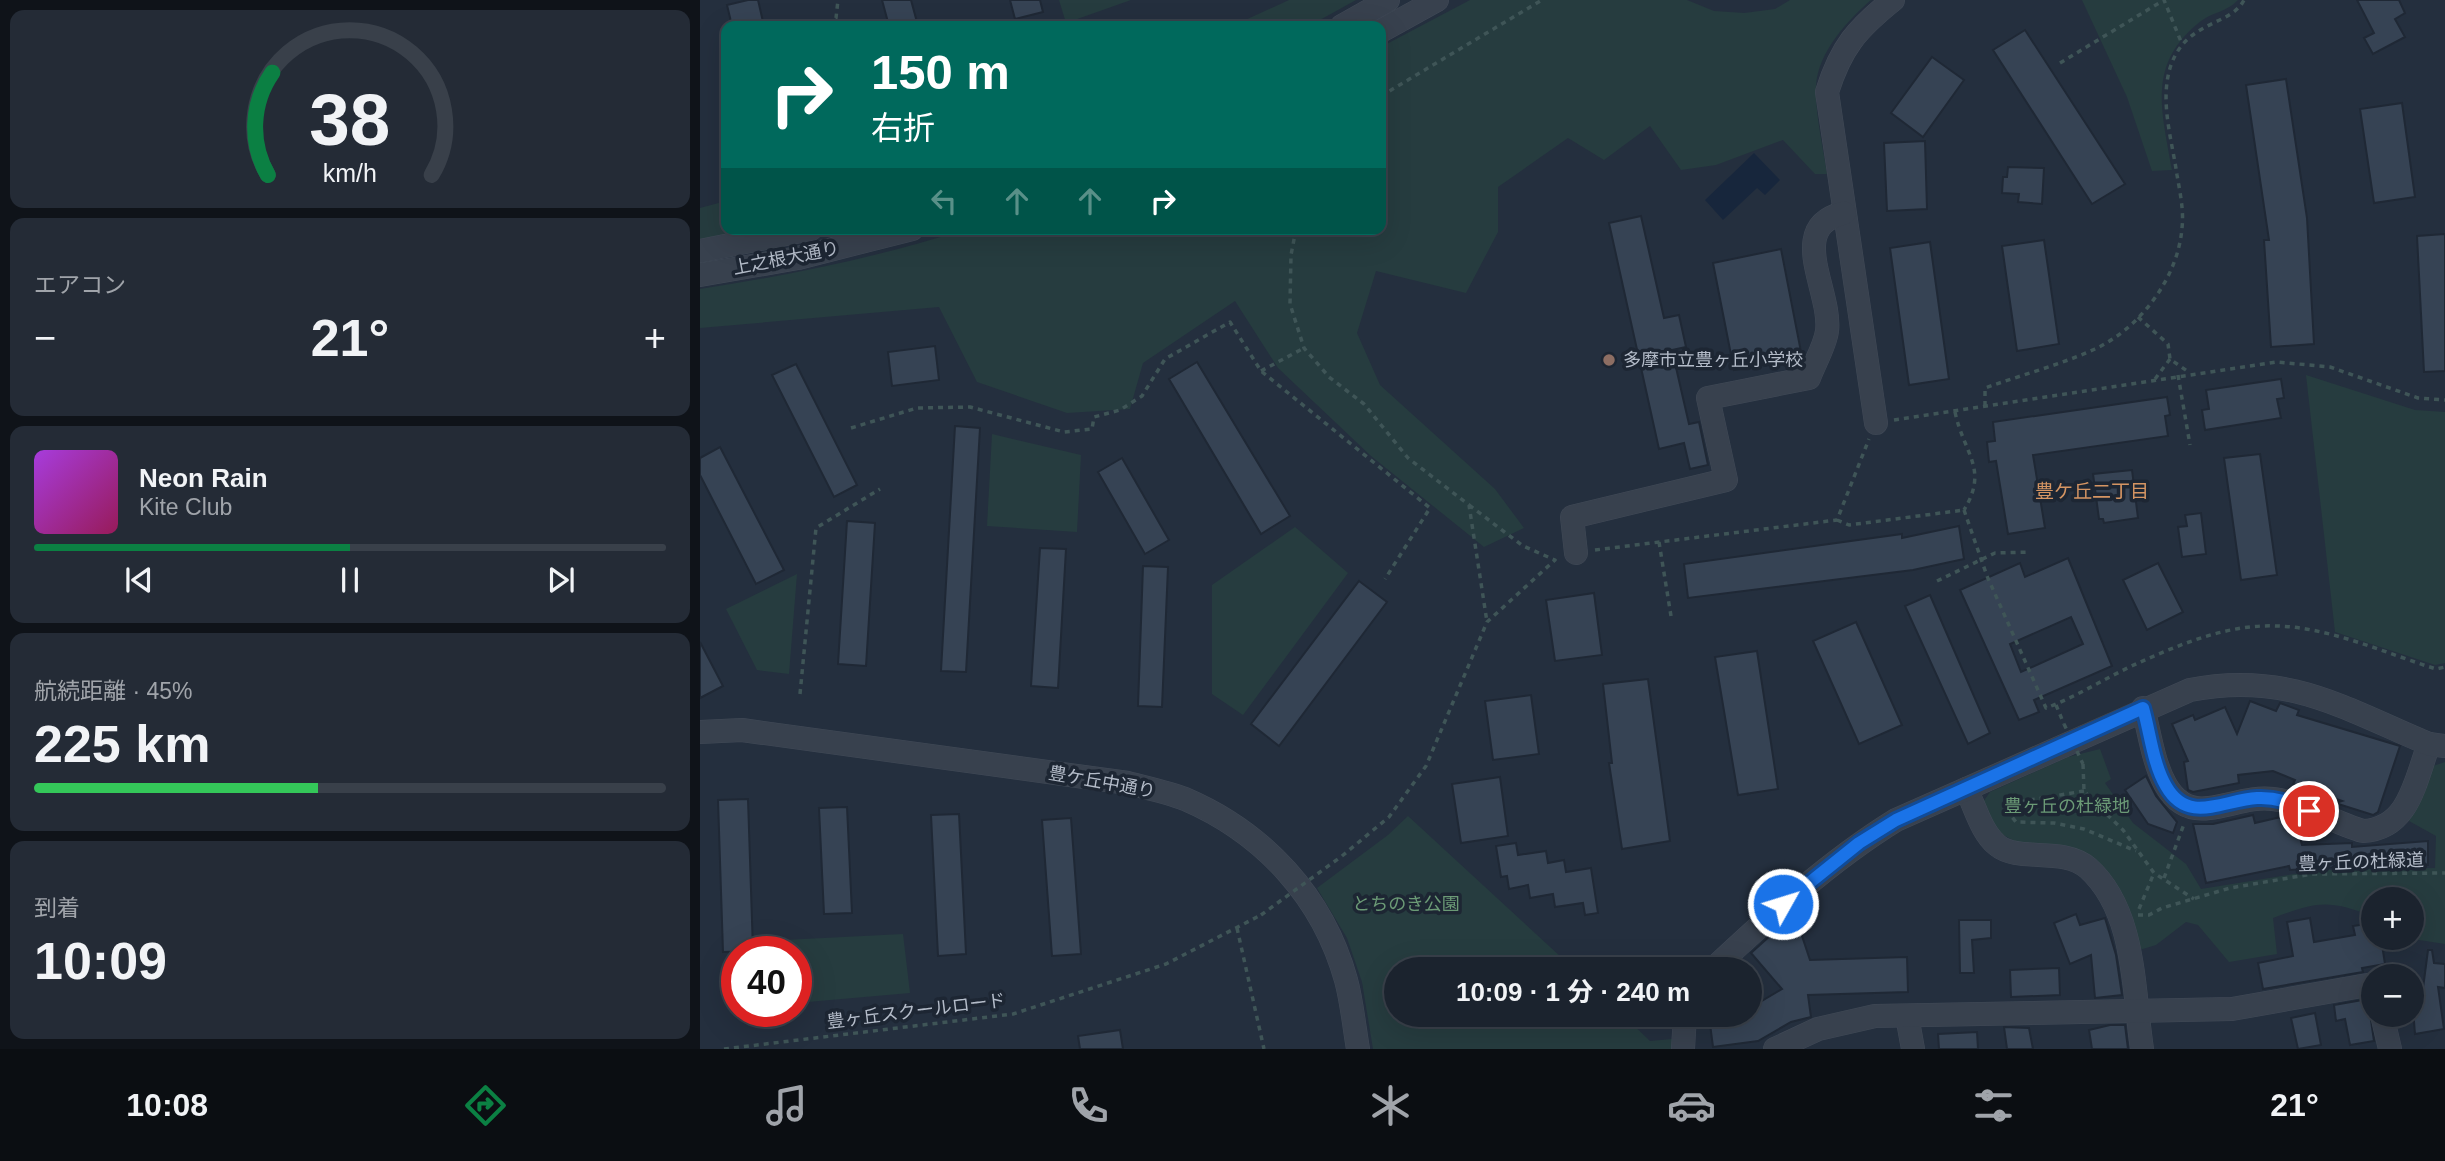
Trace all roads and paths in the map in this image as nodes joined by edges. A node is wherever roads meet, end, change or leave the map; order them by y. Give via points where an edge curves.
1 (838, 0) edge
2 (1388, 0) edge
3 (1437, 0) edge
4 (1542, 0) edge
5 (1893, 0) edge
6 (2244, 0) edge
7 (833, 21) edge
8 (1351, 21) edge
9 (1386, 28) edge
10 (2182, 44) junction
11 (2060, 63) dead end
12 (1386, 93) edge
13 (1844, 213) junction
14 (781, 235) edge
15 (888, 235) edge
16 (1295, 235) edge
17 (700, 251) edge
18 (700, 275) edge
19 (2138, 317) junction
20 (1304, 348) junction
21 (2170, 359) junction
22 (1261, 371) junction
23 (2190, 373) junction
24 (2178, 375) junction
25 (2155, 379) junction
26 (2445, 400) edge
27 (1984, 406) junction
28 (1955, 412) junction
29 (1876, 423) junction
30 (851, 428) dead end
31 (2190, 445) dead end
32 (880, 489) dead end
33 (1469, 505) junction
34 (1965, 510) junction
35 (1837, 520) junction
36 (1659, 542) junction
37 (2030, 552) dead end
38 (1566, 556) junction
39 (1984, 560) junction
40 (1385, 579) dead end
41 (1937, 581) dead end
42 (1671, 616) dead end
43 (1486, 622) junction
44 (2445, 667) edge
45 (800, 694) dead end
46 (2056, 705) junction
47 (2143, 708) junction
48 (700, 732) edge
49 (2437, 745) edge
50 (1966, 789) junction
51 (2084, 791) junction
52 (2190, 809) junction
53 (2136, 851) junction
54 (2154, 873) junction
55 (2445, 873) edge
56 (2164, 878) junction
57 (2141, 898) dead end
58 (2196, 900) junction
59 (2124, 923) junction
60 (1237, 928) junction
61 (1726, 957) edge
62 (2361, 986) edge
63 (2137, 1012) junction
64 (1907, 1016) junction
65 (1684, 1027) edge
66 (2385, 1027) edge
67 (724, 1049) edge
68 (1264, 1049) edge
69 (1358, 1049) edge
70 (1683, 1049) edge
71 (1775, 1049) edge
72 (1913, 1049) edge
73 (2142, 1049) edge
74 (2390, 1049) edge

1 - 7 path
2 - 8 street
3 - 9 street
4 - 12 path
5 - 13 street via 1862,25 1838,58 1828,92
6 - 10 path
10 - 11 path via 2164,0
10 - 19 path via 2165,85 2182,228 2173,266 2156,298
13 - 29 street
13 - 38 street via 1828,216 1815,234 1827,331 1809,378 1708,398 1726,480 1572,517
14 - 17 street, 上之根大通り
15 - 18 street, 上之根大通り via 798,258
16 - 20 path via 1290,304
19 - 21 path via 2168,344
19 - 27 path via 2097,348 1985,388
20 - 22 path
20 - 33 path via 1329,377 1364,404 1408,458
21 - 23 path
21 - 25 path
22 - 30 path via 1230,322 1165,359 1142,396 1120,410 1094,417 1092,429 1064,432 970,407 917,408
22 - 40 path via 1430,508
23 - 24 path
23 - 26 path via 2277,362 2330,367 2418,398
24 - 25 path
24 - 31 path
25 - 27 path
27 - 28 path
28 - 29 path
28 - 34 path via 1977,474 1975,492
29 - 35 path
32 - 45 path via 816,528
33 - 38 path via 1522,546
33 - 43 path
34 - 35 path via 1849,525
34 - 39 path
35 - 36 path
36 - 38 path
36 - 42 path
37 - 39 path via 1995,554
38 - 43 path
39 - 41 path
39 - 46 path via 2046,708
43 - 60 path, 豊ヶ丘スクールロード, bridge via 1426,766 1390,817 1261,915
44 - 46 path via 2436,669 2322,633 2277,625 2239,628 2139,663
46 - 51 path, bridge via 2083,764
47 - 49 street via 2190,690 2255,683 2312,694
47 - 50 street
47 - 52 street via 2165,785
48 - 69 street, 豊ケ丘中通り via 742,730 1128,783 1182,798 1216,814 1252,837 1304,892 1331,937 1347,983
49 - 52 street via 2402,814 2379,830 2349,827 2272,799
50 - 59 street via 1997,846 2064,856 2087,867
50 - 61 street via 1896,820 1859,843
51 - 53 path via 2123,830
51 - 53 path via 2018,802 2008,812 2016,822 2054,822 2084,829
52 - 56 path
53 - 54 path
54 - 56 path
54 - 57 path
55 - 58 path, 豊ヶ丘の杜緑道 via 2312,874 2230,888
56 - 58 path
58 - 59 path, 豊ヶ丘の杜緑道
59 - 63 street
60 - 67 path, 豊ヶ丘スクールロード via 1166,964 1013,1014
60 - 68 path
62 - 63 street via 2232,1009
63 - 64 street
63 - 73 street
64 - 71 street via 1875,1016 1818,1029
64 - 72 street
65 - 70 street
66 - 74 street

